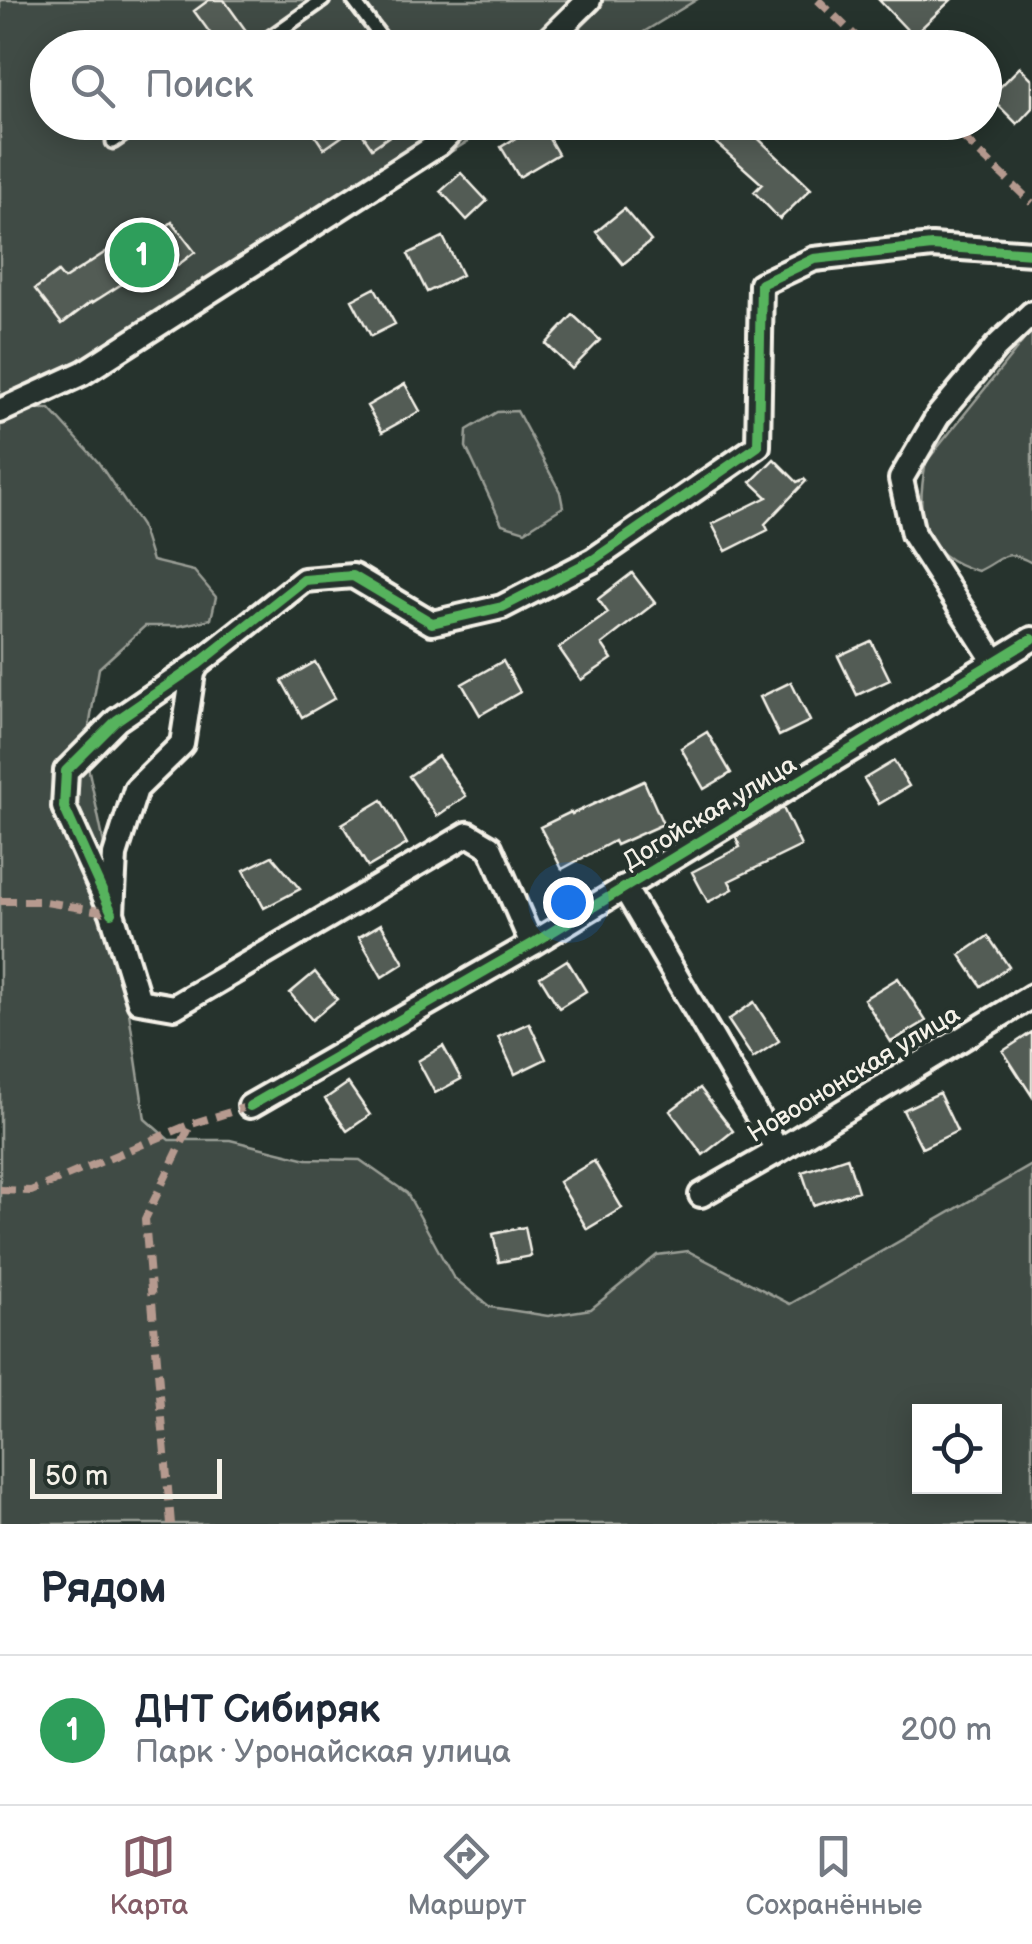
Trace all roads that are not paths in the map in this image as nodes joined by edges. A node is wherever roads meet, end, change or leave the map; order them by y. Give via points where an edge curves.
1 (322, 0) edge
2 (353, 0) edge
3 (590, 0) edge
4 (280, 30) edge
5 (376, 30) edge
6 (559, 30) edge
7 (116, 140) edge
8 (441, 140) edge
9 (113, 142) dead end
10 (1032, 253) edge
11 (1032, 312) edge
12 (0, 410) edge
13 (1032, 639) edge
14 (995, 662) junction
15 (198, 664) junction
16 (624, 888) junction
17 (112, 912) junction
18 (532, 944) junction
19 (1032, 996) edge
20 (250, 1106) dead end
21 (778, 1152) junction
22 (700, 1195) dead end

1 - 4 lane
2 - 5 lane
3 - 6 street
7 - 9 lane
8 - 12 street via 83,373
10 - 15 street via 932,246 814,258 761,284 758,446 592,560 502,607 432,623 353,576 304,580
11 - 14 street via 938,416 901,479 913,534
13 - 14 street, Догойская улица
14 - 16 street, Догойская улица
15 - 17 street via 182,744 136,789 115,855
15 - 17 street via 117,720 66,771 64,807
16 - 18 street, Догойская улица
16 - 21 street
17 - 18 street via 139,1001 174,1006 468,834 490,847
18 - 20 street, Догойская улица
19 - 21 street, Новоононская улица
21 - 22 street, Новоононская улица

